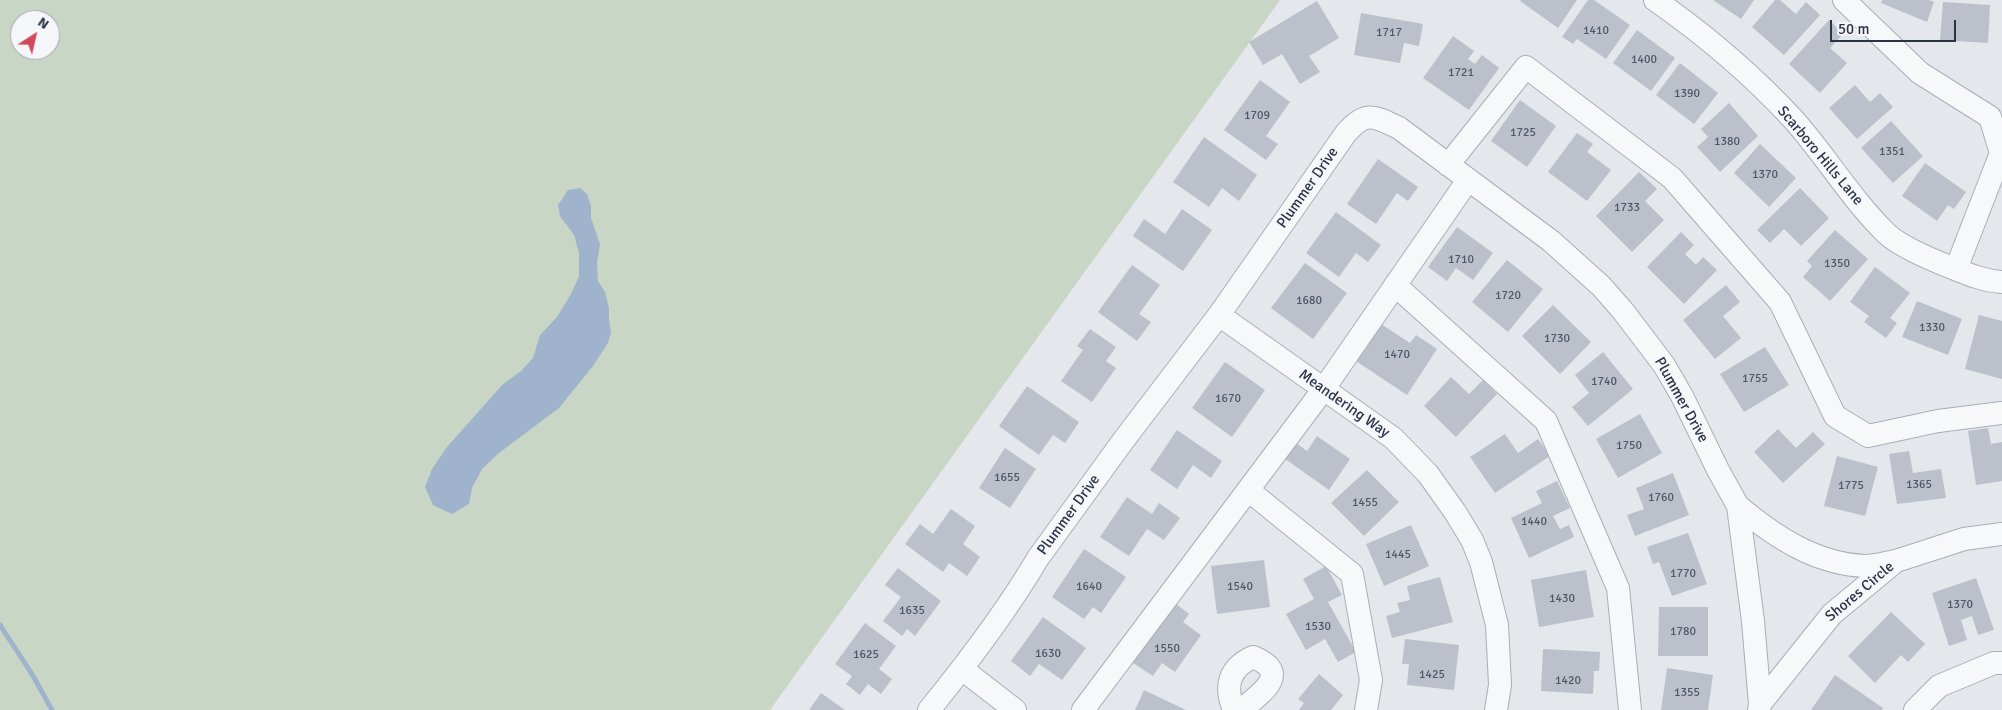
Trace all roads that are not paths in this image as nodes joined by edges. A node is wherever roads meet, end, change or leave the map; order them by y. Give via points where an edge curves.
1 (1654, 0) edge
2 (1844, 0) edge
3 (1996, 110) edge
4 (1448, 165) junction
5 (1468, 180) junction
6 (1956, 269) junction
7 (2002, 282) edge
8 (1396, 286) junction
9 (1219, 315) junction
10 (1323, 390) junction
11 (2002, 413) edge
12 (1248, 490) junction
13 (1738, 506) junction
14 (2002, 534) edge
15 (1896, 561) junction
16 (2002, 662) edge
17 (962, 669) junction
18 (1759, 707) edge
19 (929, 710) edge
20 (1016, 710) edge
21 (1082, 710) edge
22 (1234, 710) edge
23 (1241, 710) edge
24 (1366, 710) edge
25 (1496, 710) edge
26 (1630, 710) edge
27 (1915, 710) edge

1 - 6 street, Scarboro Hills Lane via 1684,20 1746,73 1793,120 1854,197 1889,235 1934,262
2 - 3 street via 1920,73
3 - 6 street via 2001,153
4 - 5 street, Plummer Drive
4 - 9 street, Plummer Drive via 1399,128 1375,117 1364,117 1356,122
4 - 11 street via 1526,67 1672,178 1780,302 1835,416 1868,436 1938,421
5 - 8 street
5 - 13 street, Plummer Drive via 1551,241 1601,286 1623,311 1664,364
6 - 7 street, Scarboro Hills Lane via 1989,282
8 - 10 street
8 - 26 street via 1546,421 1618,588
9 - 10 street, Meandering Way
9 - 17 street, Plummer Drive via 1038,558
10 - 12 street
10 - 25 street, Meandering Way via 1393,438 1428,474 1472,540 1497,625 1500,685
12 - 21 street
12 - 24 street via 1352,574 1371,680
13 - 15 street, Plummer Drive via 1791,544 1814,554 1865,566
13 - 18 street, Plummer Drive via 1753,621
14 - 15 street, Shores Circle via 1964,539
15 - 18 street, Shores Circle via 1832,614
16 - 27 street via 1939,686
17 - 19 street, Plummer Drive
17 - 20 street
22 - 23 street via 1229,685 1231,677 1241,662 1253,657 1266,662 1273,675 1270,684

